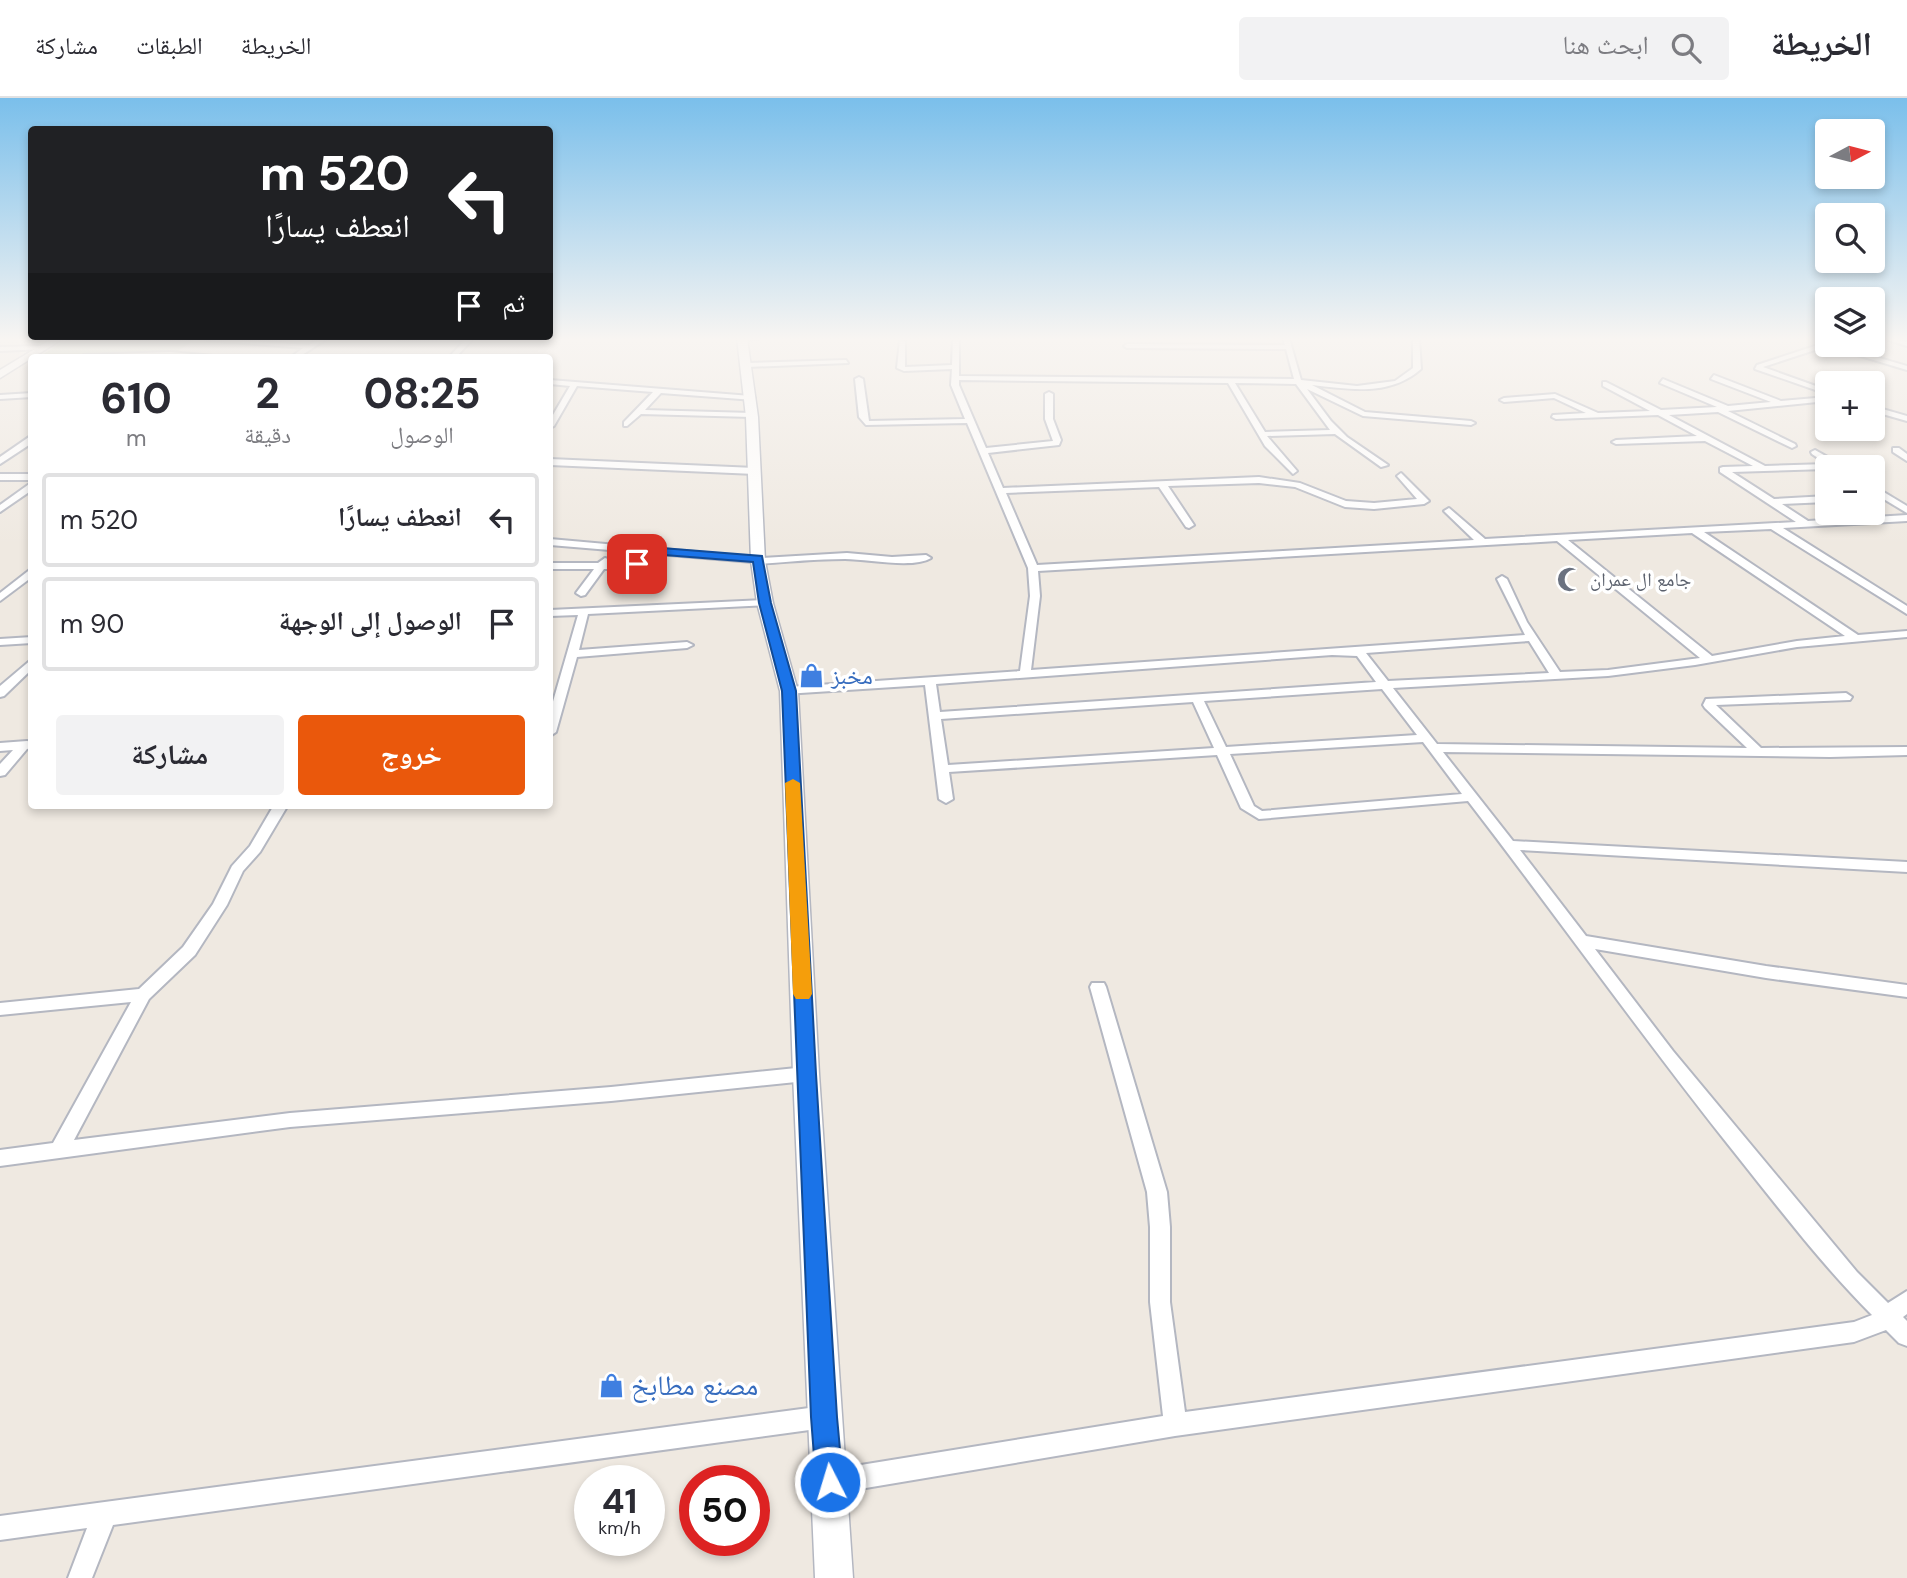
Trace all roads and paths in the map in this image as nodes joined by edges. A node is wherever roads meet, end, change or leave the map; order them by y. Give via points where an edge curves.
1 (643, 407) edge
2 (731, 407) edge
3 (751, 407) edge
4 (862, 407) edge
5 (964, 407) edge
6 (1049, 407) edge
7 (1246, 407) edge
8 (1318, 407) edge
9 (1349, 407) edge
10 (1579, 407) edge
11 (1651, 407) edge
12 (1719, 407) edge
13 (1742, 407) edge
14 (1723, 409) junction
15 (638, 412) junction
16 (1885, 412) edge
17 (1664, 414) junction
18 (1598, 416) junction
19 (1556, 417) dead end
20 (1907, 419) edge
21 (970, 421) junction
22 (1471, 423) dead end
23 (627, 424) dead end
24 (1338, 432) junction
25 (1262, 434) junction
26 (1708, 438) junction
27 (28, 442) edge
28 (1616, 442) dead end
29 (1792, 446) dead end
30 (1896, 450) dead end
31 (983, 451) junction
32 (1815, 452) dead end
33 (1820, 455) edge
34 (1907, 458) edge
35 (0, 461) edge
36 (553, 462) edge
37 (1384, 465) dead end
38 (1815, 467) edge
39 (1763, 468) junction
40 (755, 471) junction
41 (1293, 471) dead end
42 (1401, 476) dead end
43 (0, 477) edge
44 (28, 477) edge
45 (1163, 484) junction
46 (28, 488) edge
47 (1000, 491) junction
48 (1885, 497) edge
49 (1815, 500) edge
50 (1769, 502) junction
51 (0, 509) edge
52 (1907, 510) edge
53 (1448, 511) dead end
54 (1907, 518) edge
55 (1806, 524) junction
56 (1189, 525) dead end
57 (1773, 526) junction
58 (1694, 530) junction
59 (1558, 537) junction
60 (1481, 541) junction
61 (553, 542) edge
62 (649, 551) junction
63 (926, 558) dead end
64 (758, 560) junction
65 (605, 562) junction
66 (553, 566) edge
67 (635, 566) junction
68 (1033, 568) junction
69 (28, 574) edge
70 (1502, 579) dead end
71 (626, 584) dead end
72 (581, 593) dead end
73 (0, 598) edge
74 (765, 603) junction
75 (584, 611) junction
76 (1907, 611) edge
77 (553, 614) edge
78 (1907, 634) edge
79 (1531, 638) junction
80 (1855, 638) junction
81 (28, 640) edge
82 (0, 642) edge
83 (687, 645) dead end
84 (1351, 651) junction
85 (572, 654) junction
86 (1709, 659) junction
87 (28, 666) edge
88 (1026, 675) junction
89 (1557, 676) junction
90 (930, 682) junction
91 (1384, 685) junction
92 (789, 691) junction
93 (0, 693) edge
94 (1846, 697) dead end
95 (1197, 698) junction
96 (554, 707) edge
97 (935, 716) junction
98 (1431, 743) junction
99 (27, 745) edge
100 (0, 747) edge
101 (1221, 751) junction
102 (1907, 751) edge
103 (1758, 752) junction
104 (942, 769) junction
105 (0, 772) edge
106 (1472, 797) junction
107 (946, 799) dead end
108 (279, 809) edge
109 (1509, 845) junction
110 (1907, 867) edge
111 (1581, 941) junction
112 (1098, 987) dead end
113 (1907, 991) edge
114 (143, 995) junction
115 (0, 1009) edge
116 (806, 1074) junction
117 (59, 1150) junction
118 (0, 1158) edge
119 (1907, 1301) edge
120 (1890, 1316) junction
121 (1907, 1336) edge
122 (824, 1417) junction
123 (1175, 1425) junction
124 (830, 1482) junction
125 (105, 1513) junction
126 (0, 1528) edge
127 (80, 1578) edge
128 (834, 1578) edge

1 - 15 street
2 - 15 street
3 - 40 main road
4 - 21 street via 866,423
5 - 21 street
6 - 31 street via 1056,443
7 - 25 street
8 - 24 street
9 - 22 street via 1363,414
10 - 18 street
11 - 17 street
12 - 14 street
13 - 14 street
14 - 17 street
14 - 29 street
15 - 23 street
16 - 20 street
17 - 18 street
17 - 26 street
18 - 19 street
21 - 31 street
24 - 25 street
24 - 37 street
25 - 41 street
26 - 28 street
26 - 39 street
27 - 35 street
30 - 34 street
31 - 47 street
32 - 33 street
36 - 40 street
38 - 39 street
39 - 50 street via 1723,470
40 - 64 main road
42 - 45 street via 1424,501 1345,504 1297,485 1259,480
43 - 44 street
45 - 47 street
45 - 56 street
46 - 51 street
47 - 68 street
48 - 52 street
49 - 50 street
50 - 55 street
53 - 60 street
54 - 55 street
55 - 57 street
57 - 58 street
57 - 76 street
58 - 59 street
58 - 80 street
59 - 60 street
59 - 86 street
60 - 68 street
61 - 62 street
62 - 64 street
62 - 67 street
63 - 64 street
64 - 74 main road
65 - 66 street
65 - 67 street
65 - 72 street
67 - 71 street
68 - 88 street via 1035,596
69 - 73 street
70 - 79 street
74 - 75 street
74 - 92 main road
75 - 77 street
75 - 85 street
78 - 80 street
79 - 84 street
79 - 89 street
80 - 86 street
81 - 82 street
83 - 85 street
84 - 88 street
84 - 91 street via 1360,653
85 - 96 street
86 - 89 street
87 - 93 street
88 - 90 street
89 - 91 street
90 - 92 street
90 - 97 street
91 - 95 street
91 - 98 street
92 - 116 main road
94 - 103 street via 1710,702
95 - 97 street
95 - 101 street
97 - 104 street
98 - 101 street
98 - 103 street
98 - 106 street
99 - 100 street
99 - 105 street
101 - 104 street
101 - 106 street via 1248,807 1259,815
102 - 103 street
104 - 107 street
106 - 109 street
108 - 114 street via 189,951
109 - 110 street
109 - 111 street
111 - 113 street
111 - 120 street via 1803,1224 1850,1279
112 - 123 street via 1157,1192 1160,1302
114 - 115 street
114 - 117 street
116 - 117 street via 290,1120
116 - 122 main road
117 - 118 street
119 - 120 street
120 - 121 street
120 - 123 street via 1854,1332
122 - 124 main road
122 - 125 street
123 - 124 street
124 - 128 main road
125 - 126 street
125 - 127 street

